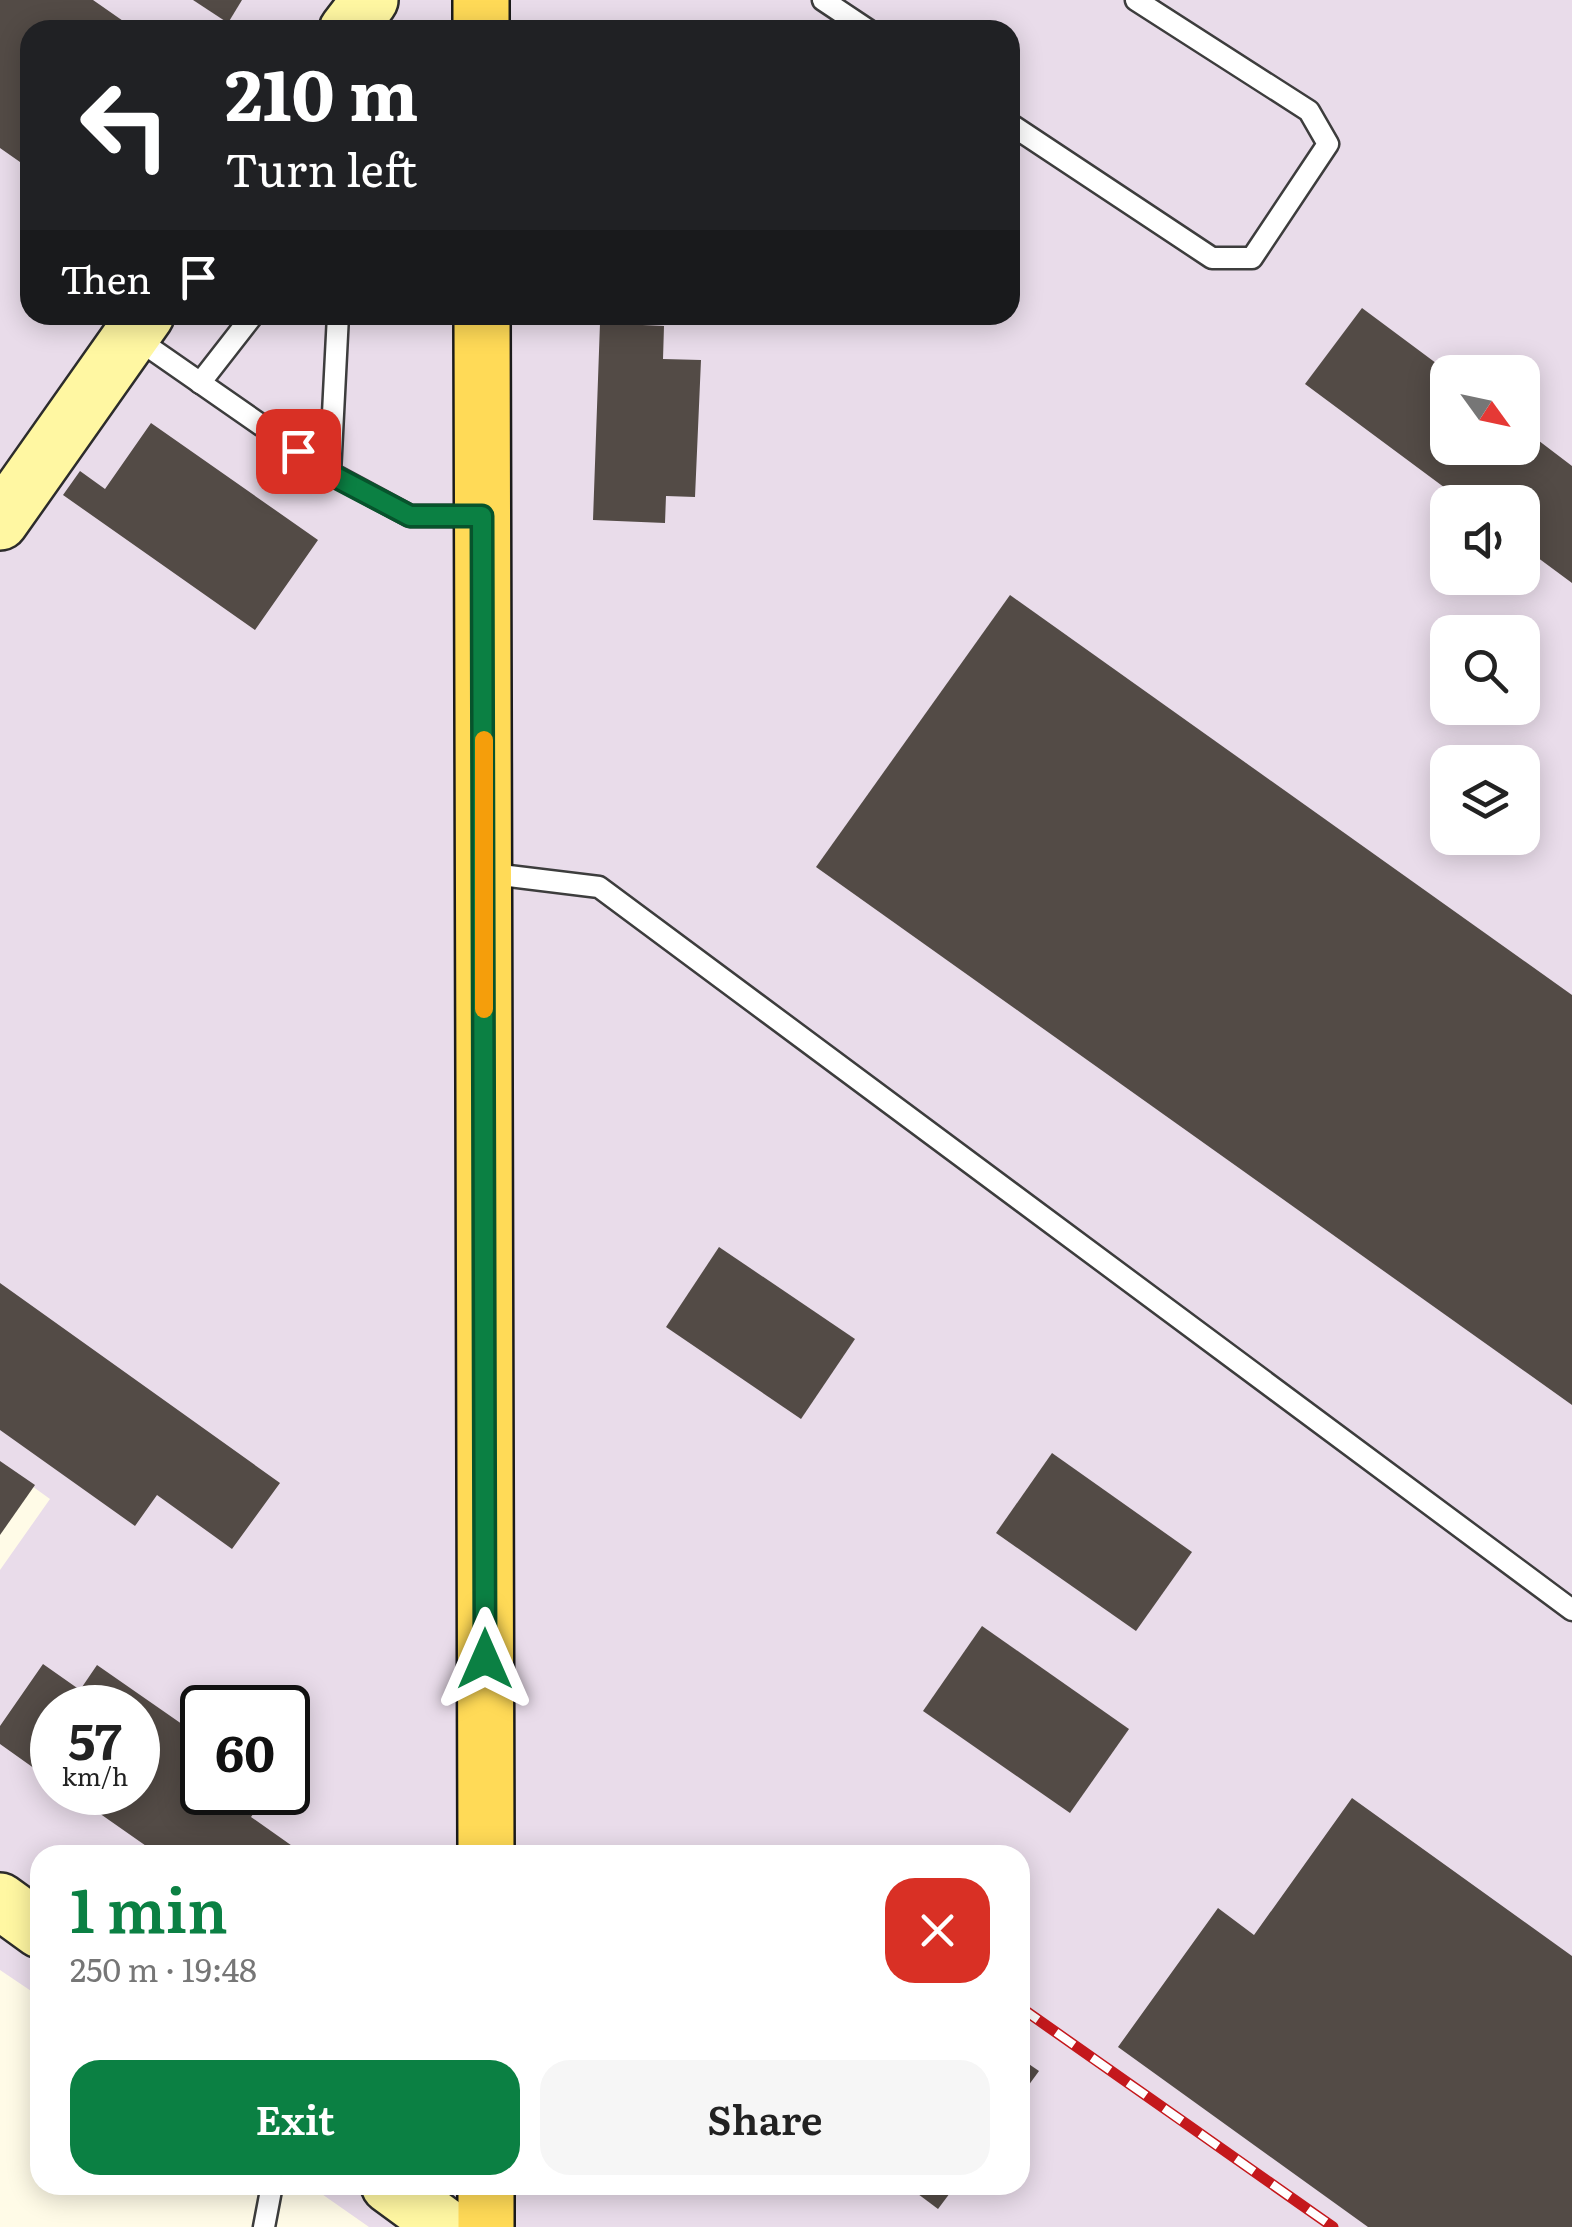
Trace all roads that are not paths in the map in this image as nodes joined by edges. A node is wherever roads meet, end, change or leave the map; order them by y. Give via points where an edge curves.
1 (370, 0) edge
2 (823, 0) edge
3 (1136, 0) edge
4 (355, 20) edge
5 (853, 20) edge
6 (1020, 131) edge
7 (139, 325) edge
8 (245, 325) edge
9 (337, 325) edge
10 (482, 325) edge
11 (200, 383) junction
12 (330, 474) junction
13 (482, 516) junction
14 (0, 522) edge
15 (484, 873) junction
16 (1572, 1610) edge
17 (486, 1845) edge
18 (0, 1901) edge
19 (30, 1923) edge
20 (271, 2195) edge
21 (402, 2195) edge
22 (486, 2195) edge
23 (267, 2224) edge
24 (446, 2227) edge
25 (486, 2227) edge

1 - 4 street
2 - 5 lane
3 - 6 lane via 1309,111 1328,144 1252,258 1212,258
7 - 11 lane
7 - 14 street
8 - 11 lane
9 - 12 lane
10 - 13 main road
11 - 12 lane
12 - 13 lane via 410,516
13 - 15 main road
15 - 16 lane via 599,887
15 - 17 main road
18 - 19 street
20 - 23 lane
21 - 24 street
22 - 25 main road

